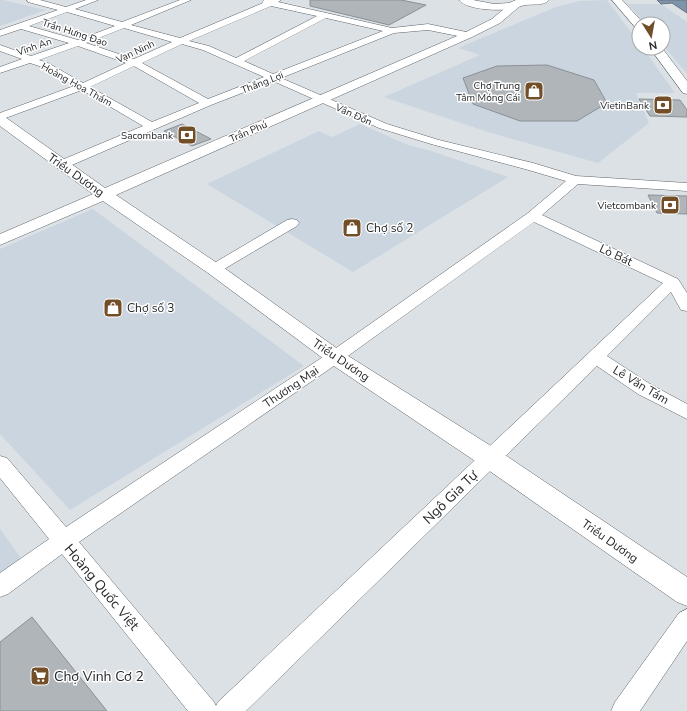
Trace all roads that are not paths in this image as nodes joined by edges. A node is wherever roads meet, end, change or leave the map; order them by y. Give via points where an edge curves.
1 (31, 0) edge
2 (94, 0) edge
3 (187, 0) edge
4 (256, 0) edge
5 (455, 0) edge
6 (544, 0) edge
7 (617, 0) edge
8 (274, 2) edge
9 (469, 2) edge
10 (520, 2) edge
11 (68, 10) junction
12 (324, 16) junction
13 (631, 16) edge
14 (496, 21) junction
15 (121, 24) junction
16 (21, 26) junction
17 (392, 32) junction
18 (0, 33) edge
19 (468, 35) junction
20 (181, 41) junction
21 (78, 43) junction
22 (0, 48) edge
23 (662, 56) edge
24 (29, 59) junction
25 (237, 61) junction
26 (135, 63) junction
27 (0, 70) edge
28 (274, 77) junction
29 (84, 86) junction
30 (687, 90) edge
31 (321, 99) junction
32 (207, 104) junction
33 (0, 117) edge
34 (0, 120) edge
35 (152, 127) junction
36 (61, 164) junction
37 (575, 180) junction
38 (687, 187) edge
39 (105, 195) junction
40 (533, 216) junction
41 (292, 223) dead end
42 (1, 239) edge
43 (214, 269) junction
44 (673, 282) junction
45 (687, 306) edge
46 (335, 357) junction
47 (596, 357) junction
48 (687, 412) edge
49 (490, 458) junction
50 (0, 464) edge
51 (63, 540) junction
52 (0, 586) edge
53 (687, 593) edge
54 (687, 621) edge
55 (205, 711) edge
56 (227, 711) edge
57 (624, 711) edge

1 - 11 street, Vân Đồn
2 - 11 street
3 - 15 street, Vĩnh An
4 - 8 street
5 - 9 main road
6 - 10 main road
7 - 13 street
8 - 12 street
8 - 20 street, Vạn Ninh
9 - 10 main road via 496,7
9 - 14 street
10 - 14 street, Trần Phú
11 - 15 street, Vân Đồn
11 - 16 street
12 - 17 street
12 - 25 street
14 - 19 street, Trần Phú
15 - 20 street, Vân Đồn
15 - 21 street, Vĩnh An
16 - 18 street
16 - 21 street, Trần Hưng Đạo
17 - 19 street, Thắng Lợi via 428,27
17 - 28 street, Thắng Lợi
19 - 31 street, Trần Phú
20 - 25 street, Vân Đồn
20 - 26 street, Vạn Ninh
21 - 24 street, Vĩnh An
21 - 26 street, Trần Hưng Đạo
22 - 24 street, Hoàng Hoa Thám
23 - 30 street
24 - 27 street, Vĩnh An
24 - 29 street, Hoàng Hoa Thám via 46,65
25 - 28 street, Vân Đồn
26 - 29 street, Vạn Ninh
26 - 32 street, Trần Hưng Đạo
28 - 31 street, Vân Đồn
28 - 32 street, Thắng Lợi
29 - 33 street, Vạn Ninh
29 - 35 street, Hoàng Hoa Thám
31 - 37 street, Vân Đồn via 383,126
31 - 39 street, Trần Phú
32 - 35 street, Thắng Lợi
34 - 36 street, Triều Dương
35 - 36 street, Thắng Lợi
36 - 39 street, Triều Dương
37 - 38 street, Vân Đồn
37 - 40 street, Thương Mại
39 - 42 street, Trần Phú
39 - 43 street, Triều Dương
40 - 44 street, Lò Bát
40 - 46 street, Thương Mại
41 - 43 street
43 - 46 street, Triều Dương
44 - 45 street
44 - 47 street, Ngô Gia Tự
46 - 49 street, Triều Dương
46 - 51 street, Thương Mại
47 - 48 street, Lê Văn Tám via 644,389
47 - 49 street, Ngô Gia Tự
49 - 53 street, Triều Dương
49 - 56 street, Ngô Gia Tự
50 - 51 street, Hoàng Quốc Việt
51 - 52 street, Thương Mại
51 - 55 street, Hoàng Quốc Việt
54 - 57 street

